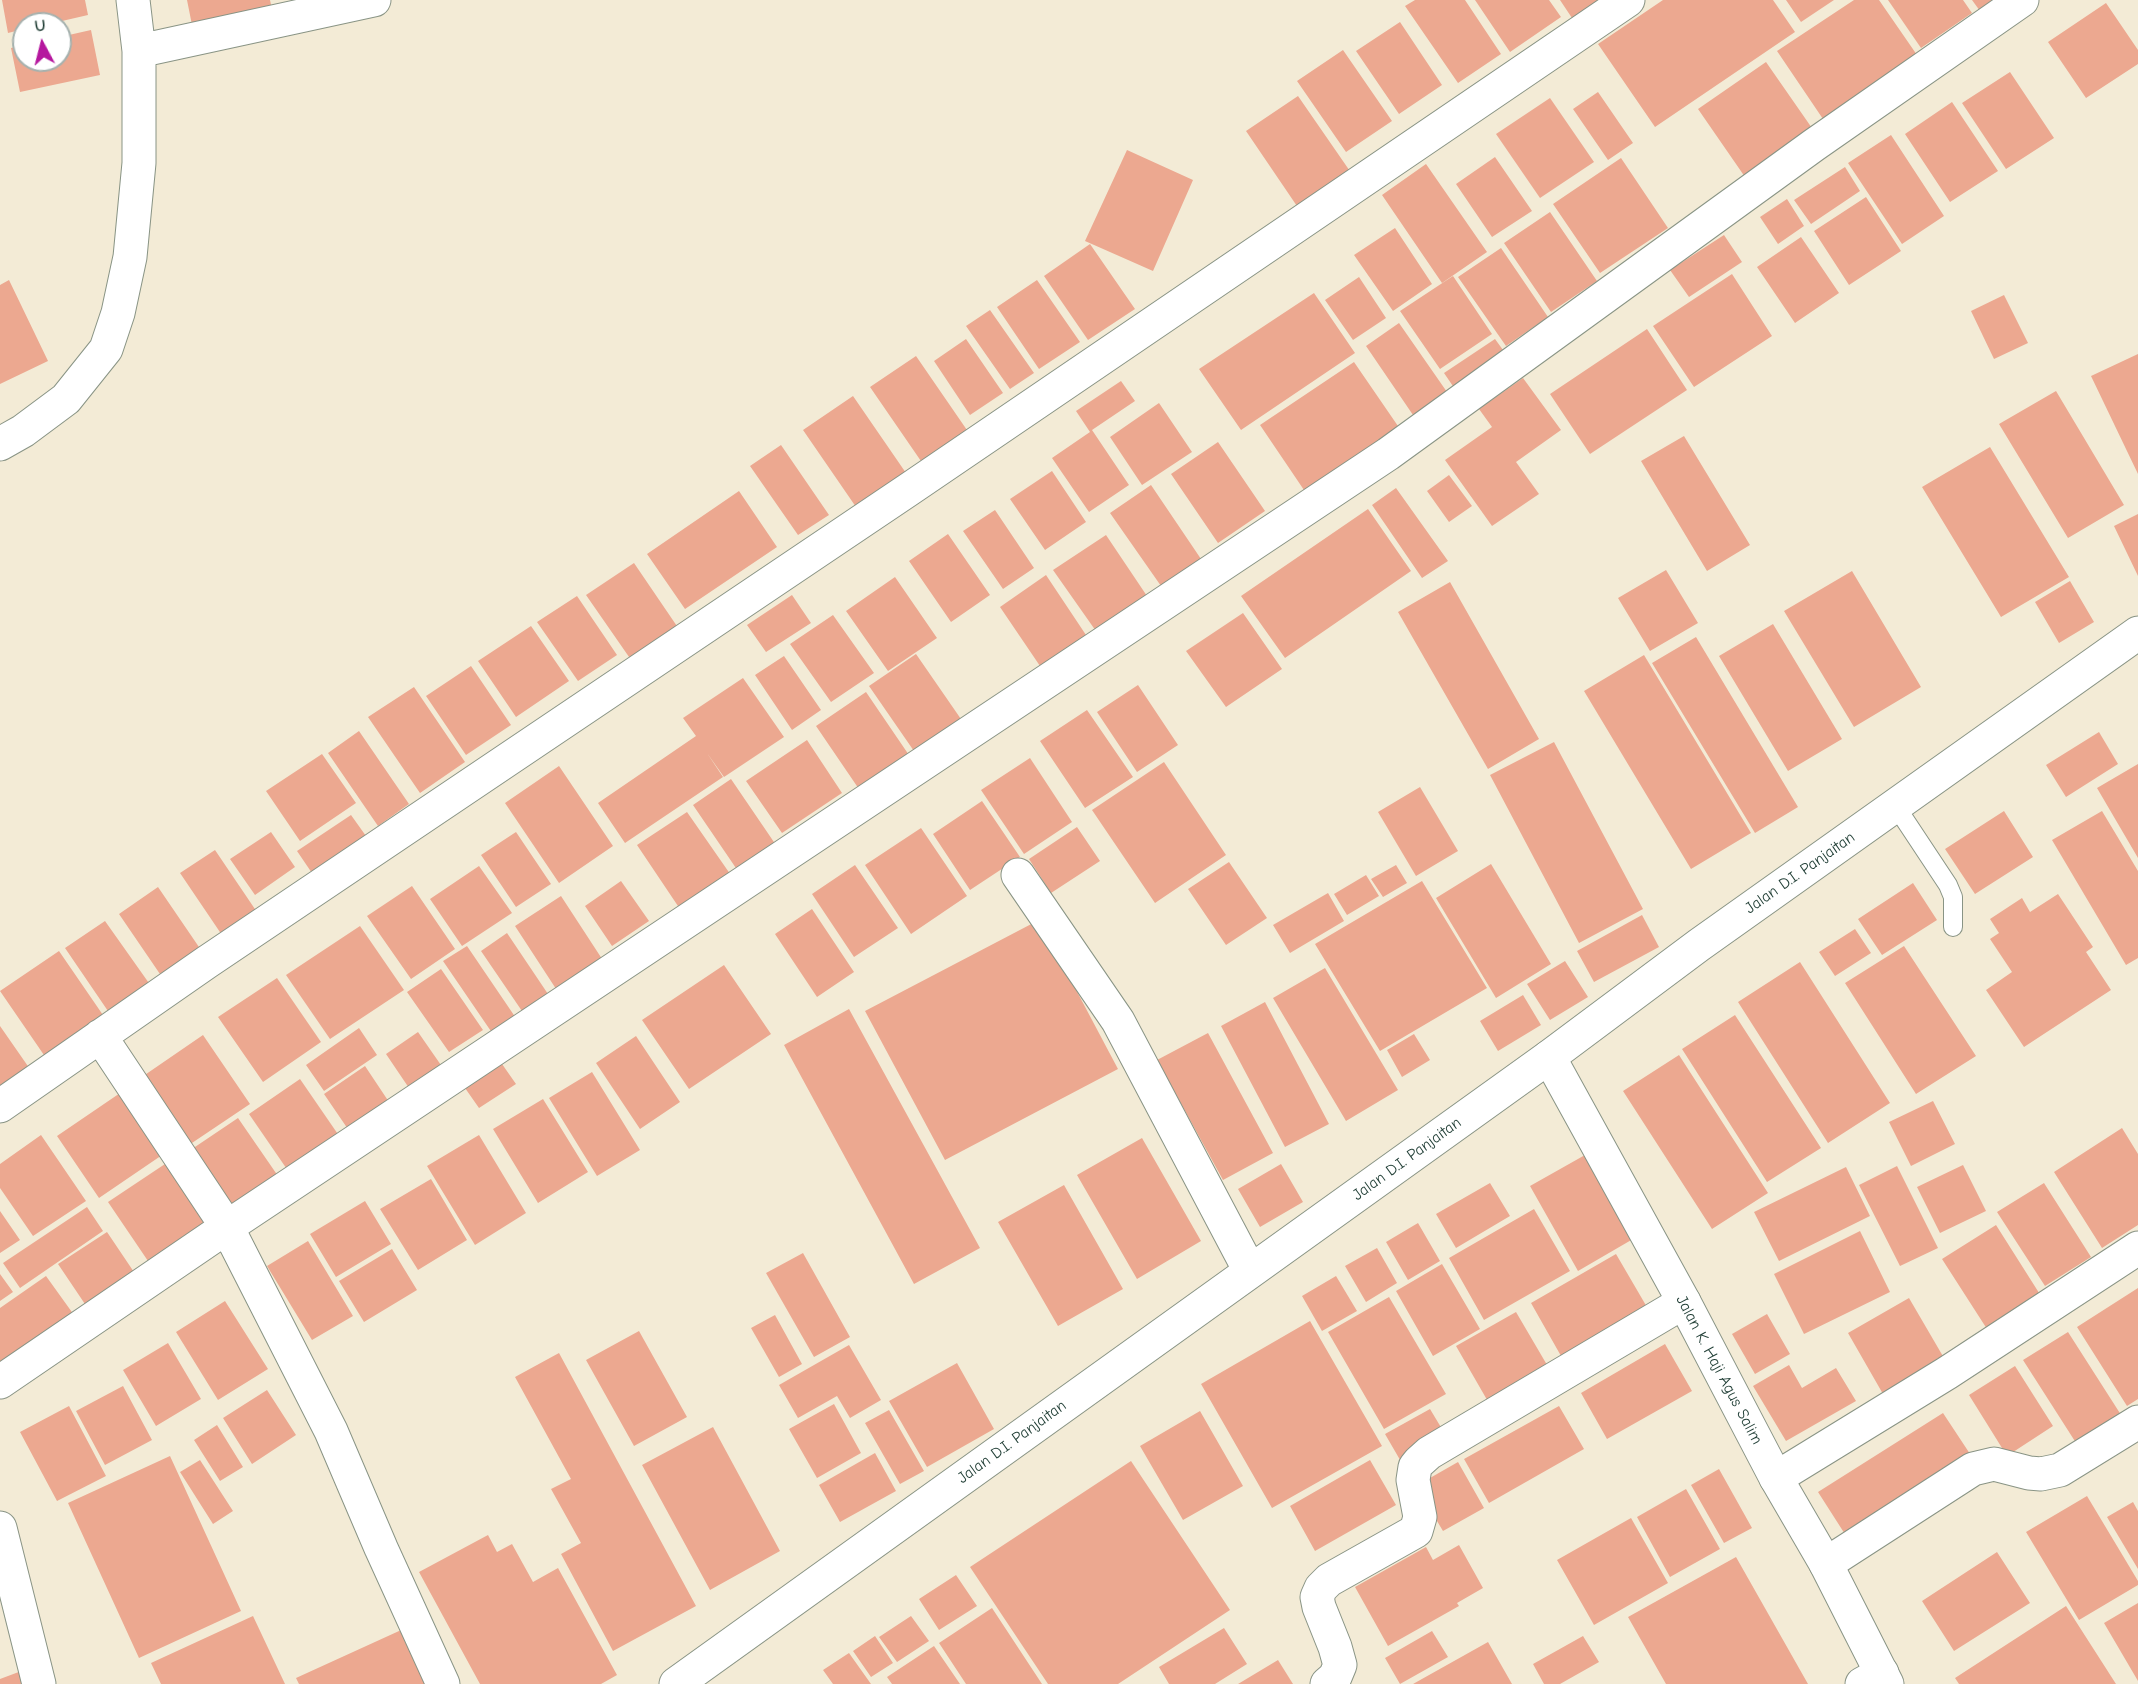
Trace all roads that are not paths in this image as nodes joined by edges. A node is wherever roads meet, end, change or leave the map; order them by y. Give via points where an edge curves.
1 (133, 0) edge
2 (374, 0) edge
3 (1628, 0) edge
4 (2022, 0) edge
5 (139, 51) junction
6 (0, 444) edge
7 (2138, 633) edge
8 (1895, 805) junction
9 (1018, 875) dead end
10 (1953, 927) dead end
11 (100, 1036) junction
12 (1549, 1057) junction
13 (0, 1106) edge
14 (227, 1227) junction
15 (2138, 1248) edge
16 (1250, 1271) junction
17 (1684, 1302) junction
18 (0, 1382) edge
19 (2138, 1422) edge
20 (1776, 1478) junction
21 (0, 1528) edge
22 (1827, 1564) junction
23 (10, 1606) edge
24 (1877, 1680) edge
25 (39, 1684) edge
26 (443, 1684) edge
27 (676, 1684) edge
28 (1327, 1684) edge

1 - 5 main road
2 - 5 main road
3 - 11 main road
4 - 14 main road via 1814,145 1388,454
5 - 6 main road via 139,163 130,257 106,349 66,399
7 - 8 main road, Jalan D.I. Panjaitan
8 - 10 lane via 1948,885 1953,897
8 - 12 main road, Jalan D.I. Panjaitan
9 - 16 main road via 1118,1021
11 - 13 main road
11 - 14 main road
12 - 16 main road, Jalan D.I. Panjaitan
12 - 17 main road, Jalan K. Haji Agus Salim
14 - 18 main road
14 - 26 main road via 331,1431
15 - 20 main road via 1947,1373
16 - 27 main road, Jalan D.I. Panjaitan
17 - 20 main road, Jalan K. Haji Agus Salim
17 - 28 main road via 1419,1462 1413,1480 1420,1517 1416,1531 1329,1580 1317,1597 1340,1665
19 - 22 main road via 2060,1470 2029,1473 1994,1464 1972,1470
20 - 22 main road, Jalan K. Haji Agus Salim
21 - 23 main road
22 - 24 main road, Jalan K. Haji Agus Salim
23 - 25 main road

